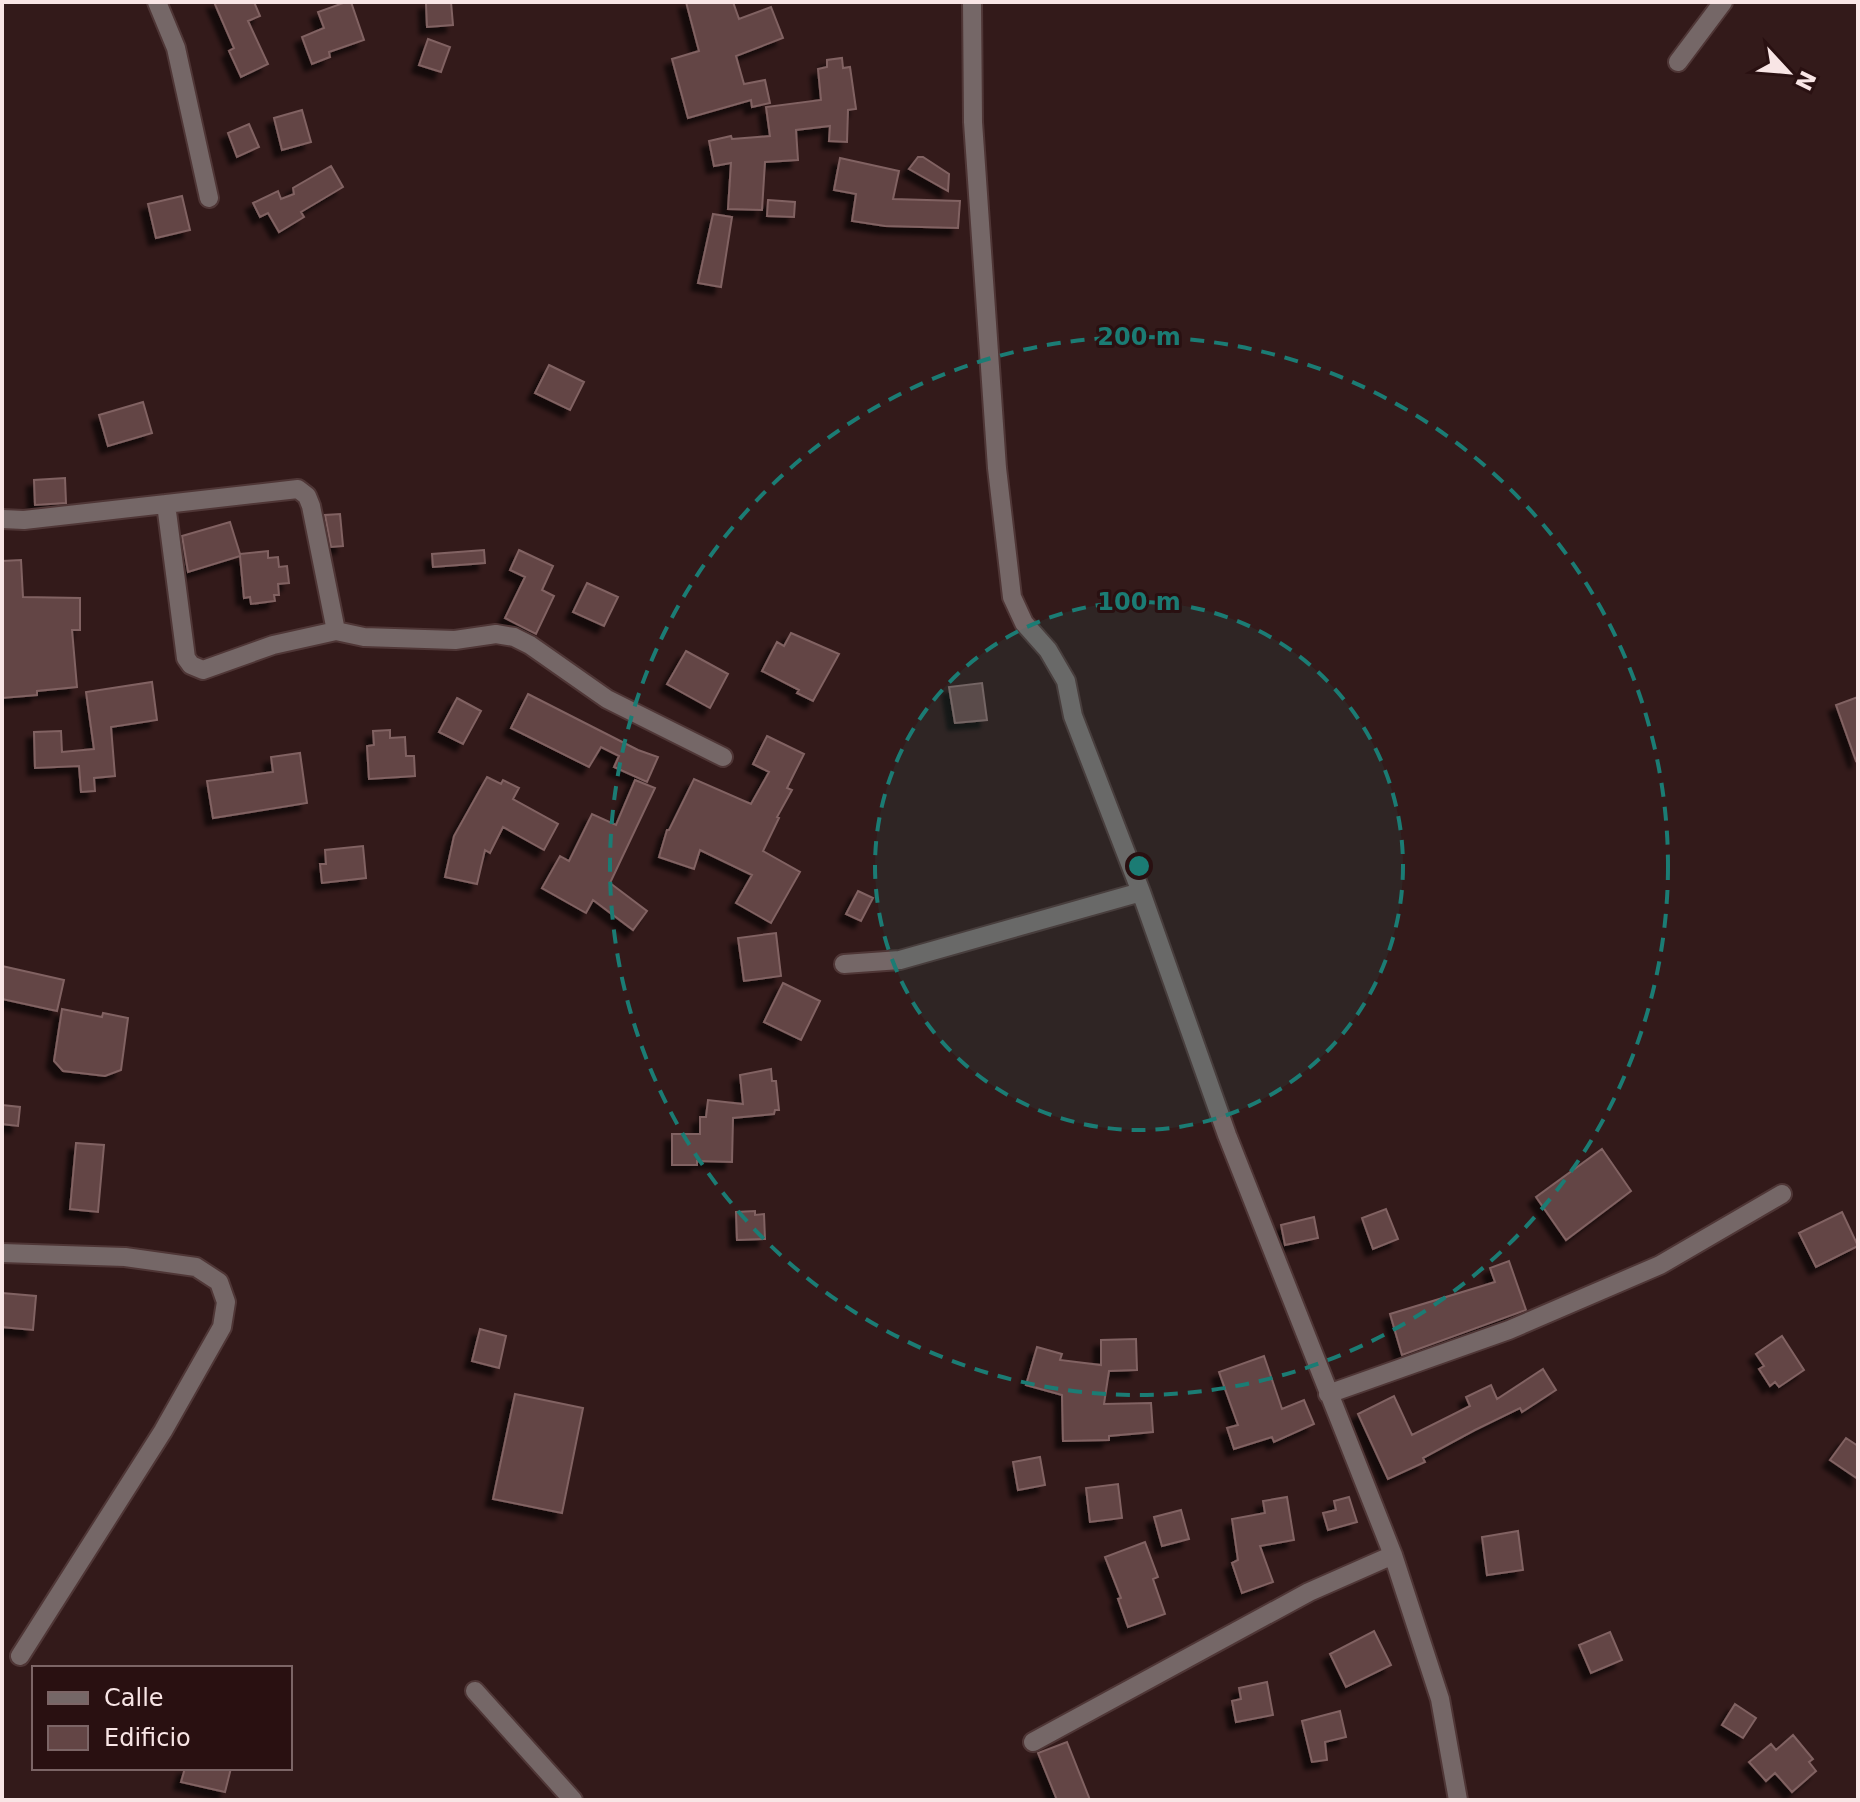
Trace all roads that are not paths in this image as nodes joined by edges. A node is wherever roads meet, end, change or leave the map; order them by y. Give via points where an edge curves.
1 (157, 2) edge
2 (972, 2) edge
3 (1723, 2) edge
4 (1678, 62) dead end
5 (209, 198) dead end
6 (166, 504) junction
7 (2, 519) edge
8 (336, 631) junction
9 (723, 757) dead end
10 (1141, 892) junction
11 (844, 964) dead end
12 (1782, 1194) dead end
13 (2, 1253) edge
14 (1328, 1394) junction
15 (1393, 1555) junction
16 (20, 1656) dead end
17 (475, 1691) dead end
18 (1033, 1742) dead end
19 (573, 1800) edge
20 (1458, 1800) edge

1 - 5 street via 176,48
2 - 10 street via 973,122 997,468 1012,597 1066,681 1073,716
3 - 4 street
6 - 7 street
6 - 8 street via 298,489 311,506
6 - 8 street via 191,665 203,670 273,645
8 - 9 street via 364,637 514,637 607,699
10 - 11 street via 900,960
10 - 14 street via 1227,1135
12 - 14 street via 1660,1265 1509,1330
13 - 16 street via 125,1257 196,1267 219,1282 226,1302 222,1327 163,1431
14 - 15 street
15 - 18 street via 1309,1592
15 - 20 street via 1440,1699
17 - 19 street

